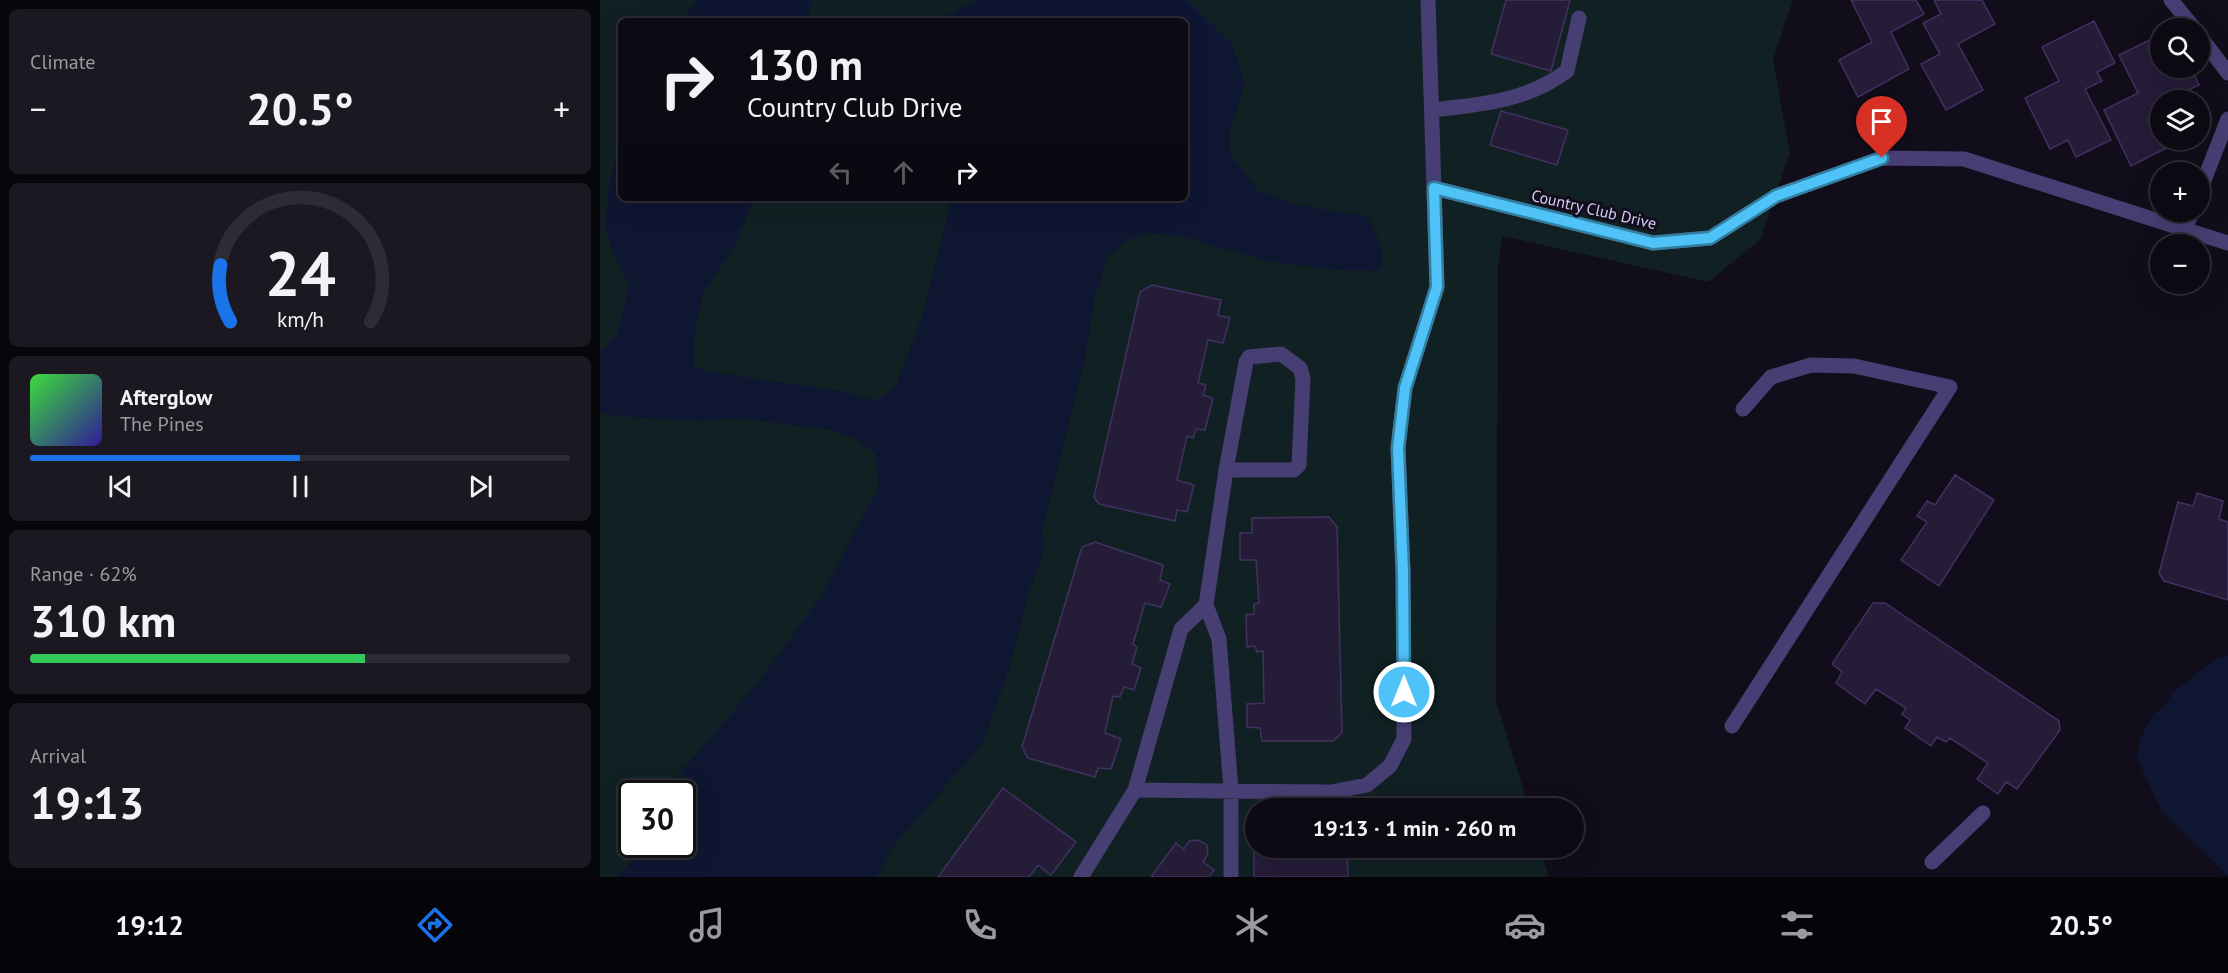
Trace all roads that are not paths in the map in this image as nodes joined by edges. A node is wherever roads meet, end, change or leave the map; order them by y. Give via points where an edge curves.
1 (1428, 0) edge
2 (2171, 0) edge
3 (1579, 18) dead end
4 (2186, 18) edge
5 (2210, 50) edge
6 (2228, 73) edge
7 (1431, 110) junction
8 (2228, 119) edge
9 (2210, 166) edge
10 (1434, 188) junction
11 (2188, 222) edge
12 (2185, 229) junction
13 (2228, 243) edge
14 (1743, 410) dead end
15 (1226, 470) junction
16 (1206, 605) junction
17 (1732, 726) dead end
18 (1135, 790) junction
19 (1231, 790) junction
20 (1983, 813) dead end
21 (1932, 862) dead end
22 (1081, 877) edge
23 (1231, 877) edge

1 - 7 street
2 - 4 street
3 - 7 street via 1567,71 1553,82 1527,94 1483,105
5 - 6 street
7 - 10 street
8 - 9 street
10 - 12 street, Country Club Drive via 1653,243 1710,238 1776,196 1882,158 1964,159
10 - 19 street via 1437,287 1405,388 1398,448 1404,740 1390,766 1367,785 1331,792
11 - 12 street
12 - 13 street, Country Club Drive
14 - 17 street via 1771,377 1811,365 1854,366 1950,387
15 - 15 street via 1249,357 1281,354 1300,368 1303,378 1299,465 1294,470
15 - 16 street
16 - 18 street via 1181,629
16 - 19 street via 1219,639
18 - 19 street
18 - 22 street
19 - 23 street
20 - 21 street

